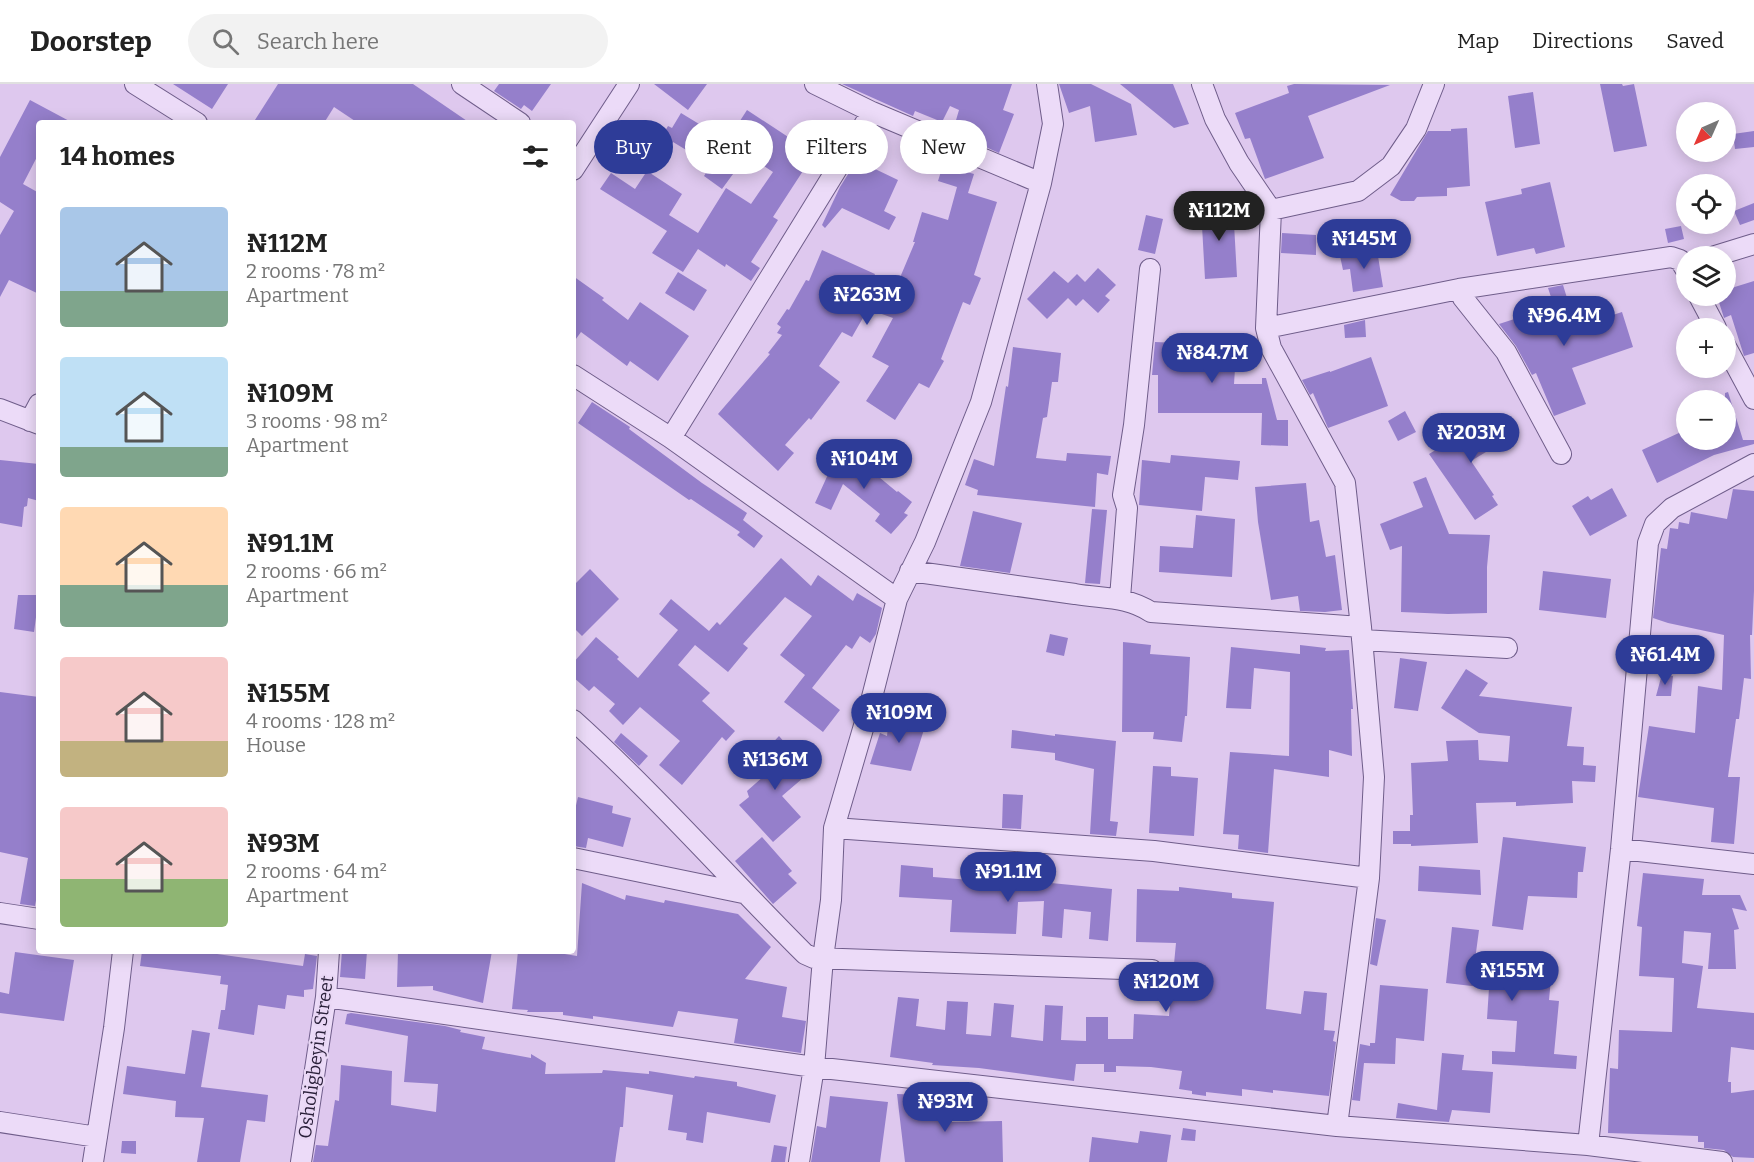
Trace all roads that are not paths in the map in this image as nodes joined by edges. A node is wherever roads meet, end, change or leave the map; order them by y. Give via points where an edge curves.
1 (135, 84) edge
2 (462, 84) edge
3 (629, 84) edge
4 (815, 84) edge
5 (1047, 84) edge
6 (1202, 84) edge
7 (1433, 84) edge
8 (872, 112) junction
9 (189, 120) edge
10 (516, 120) edge
11 (576, 163) edge
12 (1041, 183) junction
13 (1271, 210) junction
14 (1754, 244) edge
15 (1736, 250) edge
16 (1676, 258) edge
17 (1150, 269) dead end
18 (1459, 289) junction
19 (1266, 328) junction
20 (1736, 365) edge
21 (576, 377) edge
22 (1754, 399) edge
23 (0, 409) edge
24 (36, 416) edge
25 (670, 438) junction
26 (1561, 454) dead end
27 (1754, 464) edge
28 (910, 571) junction
29 (1120, 598) junction
30 (897, 599) junction
31 (1362, 634) junction
32 (1508, 648) dead end
33 (576, 723) edge
34 (834, 828) junction
35 (1621, 849) junction
36 (576, 859) edge
37 (1754, 864) edge
38 (1369, 878) junction
39 (743, 892) junction
40 (0, 913) edge
41 (36, 919) edge
42 (123, 954) edge
43 (330, 954) edge
44 (823, 958) junction
45 (1152, 970) dead end
46 (326, 997) junction
47 (814, 1067) junction
48 (0, 1122) edge
49 (1337, 1126) junction
50 (97, 1137) junction
51 (1588, 1145) junction
52 (93, 1162) edge
53 (302, 1162) edge
54 (799, 1162) edge
55 (1722, 1162) edge

1 - 9 street
2 - 10 street
3 - 11 street
4 - 8 street
5 - 12 street via 1053,124
6 - 13 street via 1215,119 1239,163
7 - 13 street via 1416,129 1391,166 1358,191
8 - 12 street
8 - 25 street
12 - 28 street via 981,402
13 - 19 street
14 - 15 street
16 - 18 street
17 - 29 street via 1124,495 1127,508
18 - 19 street
18 - 26 street via 1506,352
19 - 31 street via 1271,348 1345,483
20 - 22 street
21 - 25 street
23 - 24 street
25 - 30 street
27 - 35 street via 1672,508 1655,524 1648,543
28 - 29 street
28 - 30 street
29 - 31 street via 1151,612
30 - 34 street
31 - 32 street
31 - 38 street via 1374,777
33 - 39 street via 622,764
34 - 38 street via 1154,851
34 - 44 street via 831,900
35 - 37 street
35 - 51 street
36 - 39 street
38 - 49 street
39 - 44 street via 805,954
40 - 41 street
42 - 50 street
43 - 46 street, Osholigbeyin Street
44 - 45 street
44 - 47 street
46 - 47 street
46 - 53 street, Osholigbeyin Street
47 - 49 street
47 - 54 street
48 - 50 street
49 - 51 street
50 - 52 street
51 - 55 street

